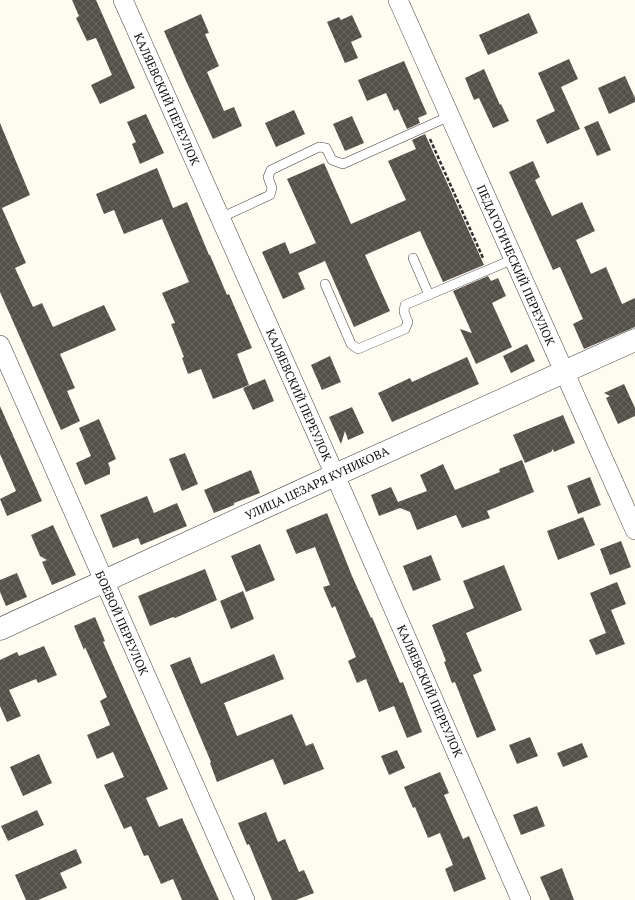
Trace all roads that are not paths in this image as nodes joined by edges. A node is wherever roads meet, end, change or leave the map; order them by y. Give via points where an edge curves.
1 (123, 0) edge
2 (398, 0) edge
3 (450, 116) junction
4 (220, 218) junction
5 (413, 258) dead end
6 (514, 259) junction
7 (325, 284) dead end
8 (429, 295) junction
9 (635, 340) edge
10 (0, 345) edge
11 (564, 372) junction
12 (335, 475) junction
13 (635, 530) edge
14 (104, 581) junction
15 (0, 629) edge
16 (245, 900) edge
17 (521, 900) edge

1 - 4 street, КАЛЯЕВСКИЙ ПЕРЕУЛОК
2 - 3 street, ПЕДАГОГИЧЕСКИЙ ПЕРЕУЛОК
3 - 4 lane via 343,164 332,160 326,148 319,147 271,170 268,177 272,188 270,195
3 - 6 street, ПЕДАГОГИЧЕСКИЙ ПЕРЕУЛОК
4 - 12 street, КАЛЯЕВСКИЙ ПЕРЕУЛОК
5 - 8 lane
6 - 8 lane
6 - 11 street, ПЕДАГОГИЧЕСКИЙ ПЕРЕУЛОК
7 - 8 lane via 351,344 358,349 405,328 408,322 404,312 405,306
9 - 11 street, УЛИЦА ЦЕЗАРЯ КУНИКОВА
10 - 14 street, БОЕВОЙ ПЕРЕУЛОК
11 - 12 street, УЛИЦА ЦЕЗАРЯ КУНИКОВА
11 - 13 street, ПЕДАГОГИЧЕСКИЙ ПЕРЕУЛОК
12 - 14 street, УЛИЦА ЦЕЗАРЯ КУНИКОВА
12 - 17 street, КАЛЯЕВСКИЙ ПЕРЕУЛОК
14 - 15 street, УЛИЦА ЦЕЗАРЯ КУНИКОВА
14 - 16 street, БОЕВОЙ ПЕРЕУЛОК

